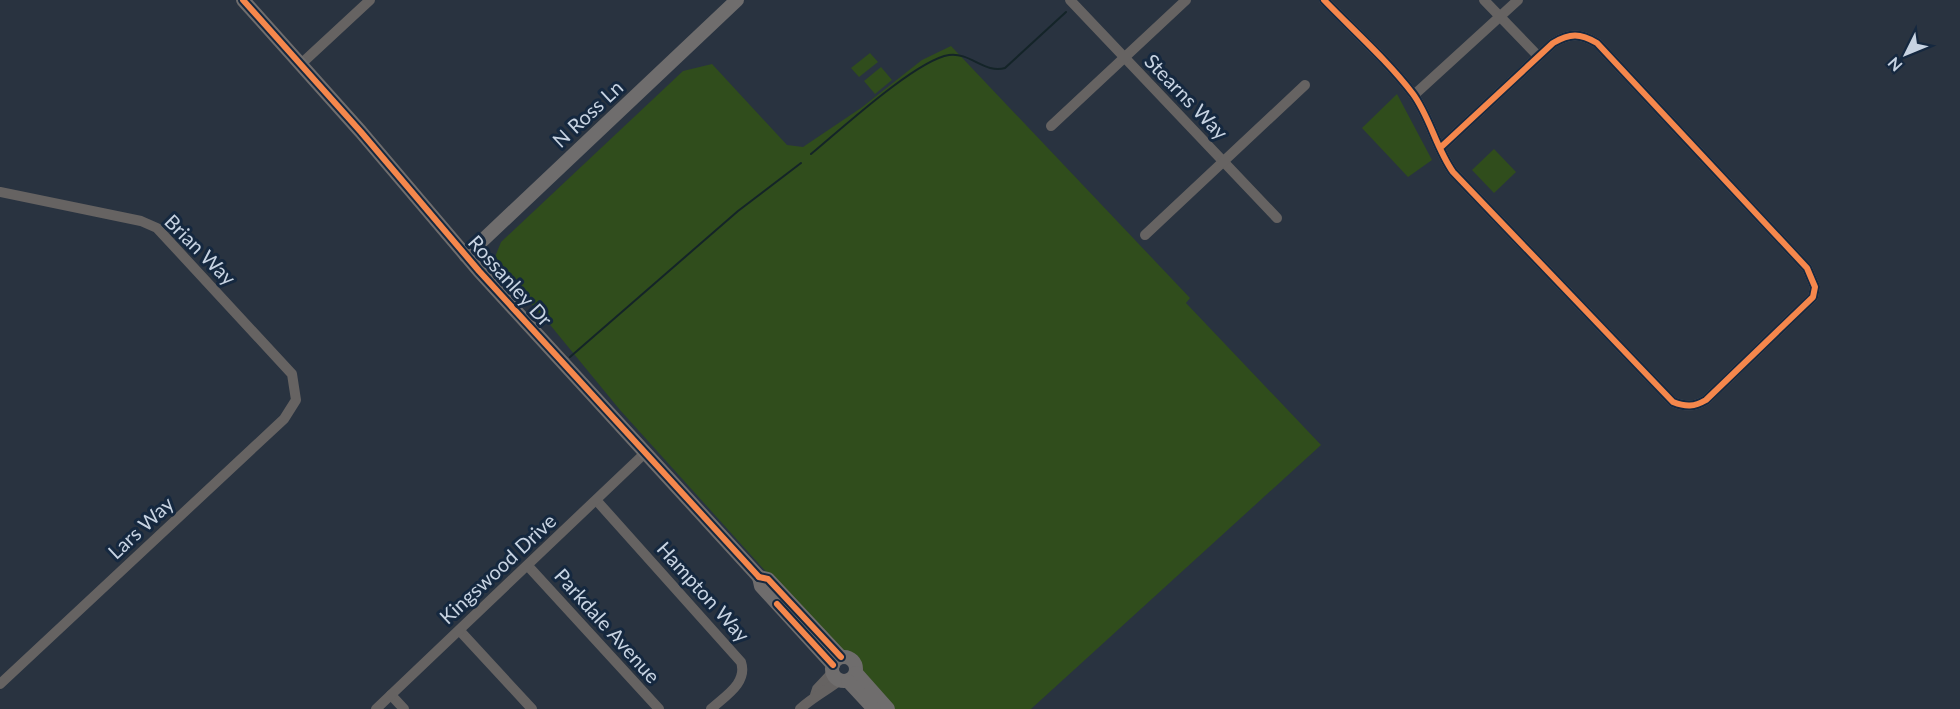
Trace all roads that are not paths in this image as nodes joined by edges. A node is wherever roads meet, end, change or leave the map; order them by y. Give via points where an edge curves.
1 (243, 0) edge
2 (370, 0) edge
3 (737, 0) edge
4 (1070, 0) edge
5 (1186, 0) edge
6 (1324, 0) edge
7 (1484, 0) edge
8 (1518, 0) edge
9 (1500, 17) junction
10 (1538, 56) junction
11 (1125, 58) junction
12 (301, 64) junction
13 (1305, 85) dead end
14 (1414, 95) junction
15 (1051, 126) dead end
16 (1440, 148) junction
17 (1224, 162) junction
18 (0, 192) edge
19 (1277, 218) dead end
20 (1145, 235) dead end
21 (466, 256) junction
22 (296, 392) joint
23 (644, 454) junction
24 (597, 501) junction
25 (528, 566) junction
26 (460, 631) junction
27 (842, 671) junction
28 (0, 684) edge
29 (391, 695) junction
30 (376, 709) edge
31 (404, 709) edge
32 (532, 709) edge
33 (659, 709) edge
34 (711, 709) edge
35 (800, 709) edge
36 (874, 709) edge
37 (888, 709) edge

1 - 12 main road, Rossanley Dr
2 - 12 street
3 - 21 main road, N Ross Ln
4 - 11 street, Stearns Way
5 - 11 street
6 - 14 street
7 - 9 street
8 - 9 street
9 - 10 street
9 - 14 street
10 - 16 street
10 - 16 street via 1553,43 1574,34 1597,44 1807,268 1815,287 1807,305 1706,400 1685,406 1673,402 1453,172
11 - 15 street
11 - 17 street, Stearns Way
12 - 21 main road, Rossanley Dr
13 - 17 street
14 - 16 street
17 - 19 street, Stearns Way
17 - 20 street
18 - 22 street, Brian Way via 141,221 157,228 292,374
21 - 23 main road, Rossanley Dr
22 - 28 street, Lars Way via 294,405 284,419
23 - 24 street, Kingswood Drive
23 - 27 main road, Rossanley Dr via 759,577 768,579
24 - 25 street, Kingswood Drive
24 - 34 street, Hampton Way via 741,662 744,670 739,683
25 - 26 street, Kingswood Drive
25 - 33 street, Parkdale Avenue
26 - 29 street, Kingswood Drive
26 - 32 street
27 - 35 street via 817,689 816,695
27 - 36 main road
27 - 37 main road
29 - 30 street, Kingswood Drive
29 - 31 street

